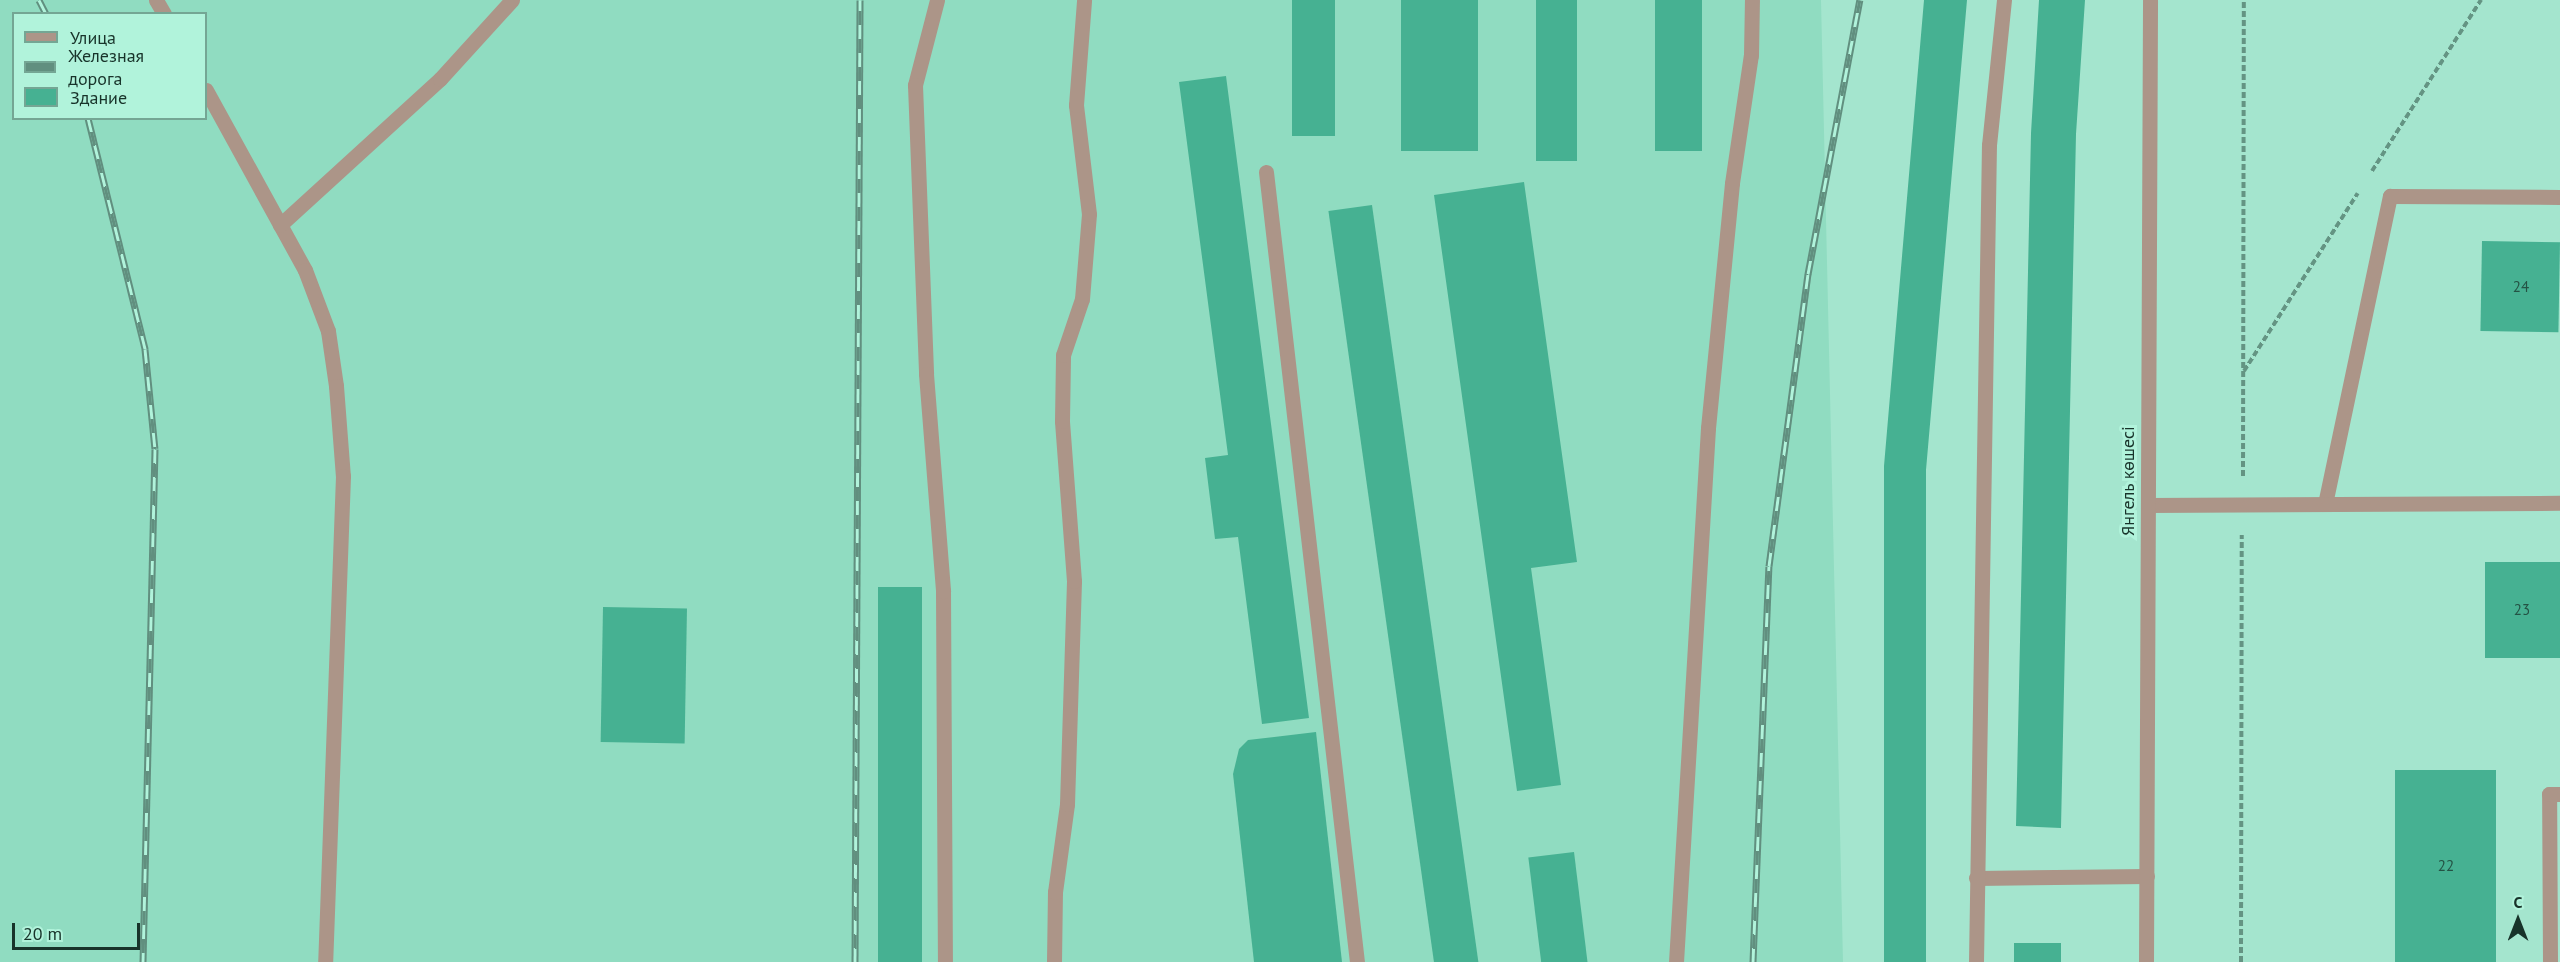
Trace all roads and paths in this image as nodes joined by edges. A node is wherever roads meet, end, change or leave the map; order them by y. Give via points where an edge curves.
1 (512, 0) edge
2 (937, 0) edge
3 (1084, 0) edge
4 (1752, 0) edge
5 (2004, 0) edge
6 (2150, 0) edge
7 (207, 92) edge
8 (1266, 172) dead end
9 (2560, 197) edge
10 (280, 225) junction
11 (2560, 502) edge
12 (2325, 504) junction
13 (2148, 505) junction
14 (2560, 794) edge
15 (2147, 876) junction
16 (1976, 878) junction
17 (325, 962) edge
18 (945, 962) edge
19 (1054, 962) edge
20 (1357, 962) edge
21 (1676, 962) edge
22 (1976, 962) edge
23 (2146, 962) edge
24 (2550, 962) edge

1 - 10 street via 440,79
2 - 18 street via 915,85 926,374 943,591
3 - 19 street via 1076,105 1089,214 1082,299 1063,355 1062,421 1074,581 1067,804 1055,892
4 - 21 street via 1751,55 1732,183 1708,428
5 - 16 street via 1989,145
6 - 13 street, Янгель көшесі
7 - 10 street
8 - 20 street
9 - 12 street via 2390,196
10 - 17 street via 305,270 328,331 343,476
11 - 12 street
12 - 13 street
13 - 15 street, Янгель көшесі
14 - 24 street via 2549,794
15 - 16 street
15 - 23 street, Янгель көшесі
16 - 22 street

